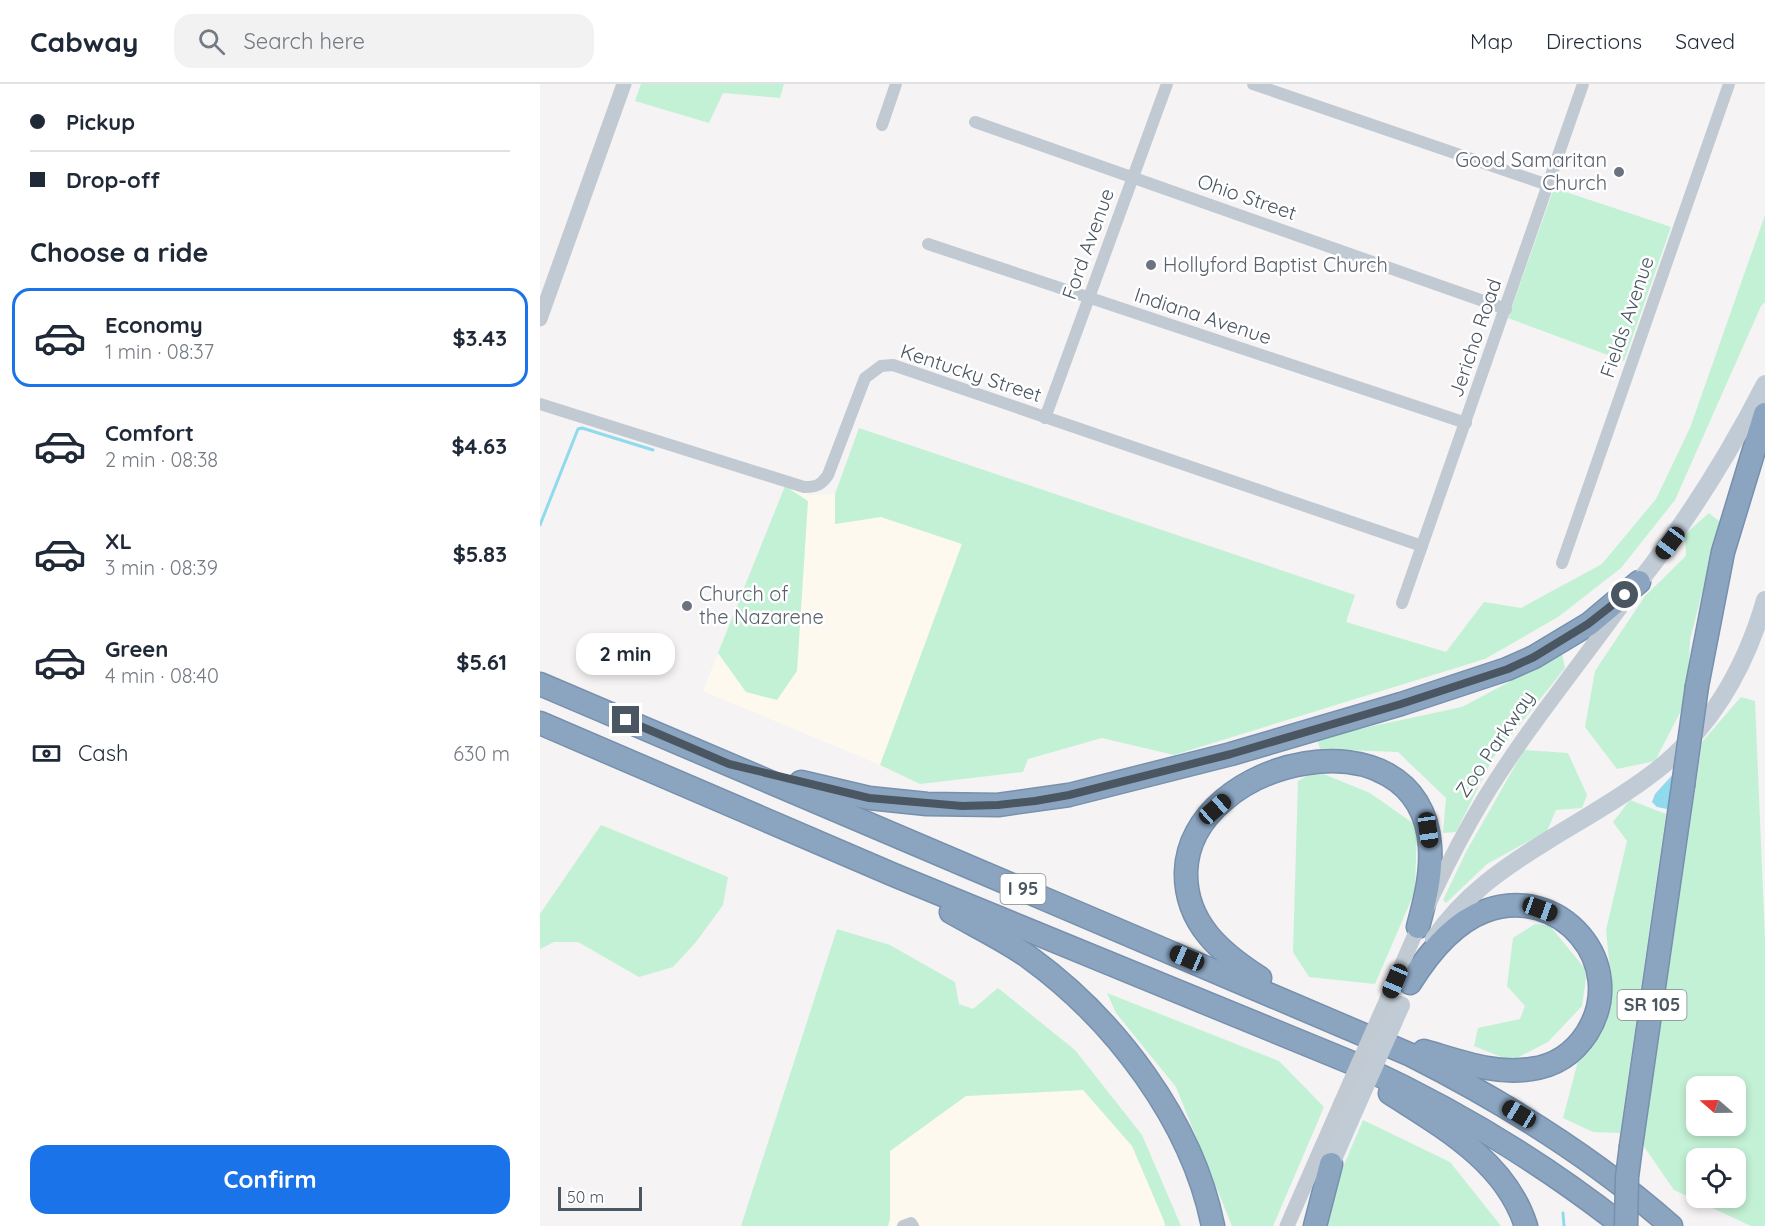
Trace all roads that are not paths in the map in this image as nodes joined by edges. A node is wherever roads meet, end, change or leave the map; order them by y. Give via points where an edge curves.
1 (896, 84) edge
2 (1167, 84) edge
3 (1253, 84) edge
4 (1583, 84) edge
5 (1729, 84) edge
6 (622, 88) edge
7 (975, 123) dead end
8 (882, 126) dead end
9 (1133, 178) junction
10 (1548, 186) junction
11 (928, 244) dead end
12 (1089, 298) junction
13 (1506, 309) junction
14 (540, 319) edge
15 (1765, 384) edge
16 (540, 404) edge
17 (1765, 414) edge
18 (1045, 418) junction
19 (1466, 423) junction
20 (1422, 546) junction
21 (1563, 563) dead end
22 (1639, 582) junction
23 (1765, 600) edge
24 (1402, 603) dead end
25 (540, 684) edge
26 (540, 723) edge
27 (729, 764) junction
28 (894, 875) junction
29 (1418, 927) junction
30 (1410, 983) junction
31 (1394, 1002) junction
32 (1317, 1014) junction
33 (1367, 1035) junction
34 (1326, 1051) junction
35 (1348, 1106) junction
36 (1331, 1164) junction
37 (903, 1226) edge
38 (913, 1226) edge
39 (1213, 1226) edge
40 (1287, 1226) edge
41 (1303, 1226) edge
42 (1315, 1226) edge
43 (1526, 1226) edge
44 (1624, 1226) edge
45 (1671, 1226) edge

1 - 8 street
2 - 9 street, Ford Avenue
3 - 10 street
4 - 10 street, Jericho Road
5 - 21 street, Fields Avenue
6 - 14 street
7 - 9 street, Ohio Street
9 - 12 street, Ford Avenue
9 - 13 street, Ohio Street
10 - 13 street, Jericho Road
11 - 12 street, Indiana Avenue
12 - 18 street, Ford Avenue
12 - 19 street, Indiana Avenue
13 - 19 street, Jericho Road
15 - 22 main road, Zoo Parkway via 1718,469 1670,543
16 - 18 street, Kentucky Street via 804,487 821,485 828,475 860,388 865,378 881,366 893,365
17 - 44 highway, SR 105, bridge via 1724,552 1697,686 1631,1146
18 - 20 street, Kentucky Street
19 - 20 street, Jericho Road
20 - 24 street, Jericho Road
22 - 27 highway via 1588,624 1508,669 1231,754 1069,795 998,805 902,802 838,792
22 - 29 street, Zoo Parkway via 1484,798
23 - 30 main road, Zoo Parkway via 1738,672 1694,735 1650,775 1488,881 1439,932
25 - 27 highway, I 95
26 - 28 highway, I 95
27 - 32 highway, I 95
28 - 34 highway, I 95
28 - 39 highway via 1029,958 1108,1029 1168,1112 1197,1171
29 - 31 street, Zoo Parkway
29 - 32 highway via 1428,884 1428,830 1412,796 1387,773 1358,763 1306,763 1266,776 1229,796 1202,823 1188,852 1186,880 1193,913 1210,939 1226,954
30 - 31 main road, Zoo Parkway
30 - 33 highway via 1437,946 1466,922 1491,909 1524,906 1555,914 1581,935 1597,963 1600,994 1596,1013 1579,1045 1565,1057 1530,1070 1487,1068
31 - 35 main road, Zoo Parkway, bridge
32 - 33 highway, I 95
33 - 45 highway, I 95 via 1430,1064 1519,1114 1605,1173
34 - 43 highway via 1464,1143 1511,1191
34 - 44 highway, I 95 via 1401,1084 1482,1128
35 - 36 main road, Zoo Parkway
35 - 40 street, Zoo Parkway
36 - 41 street, Zoo Parkway
36 - 42 highway
37 - 38 street

